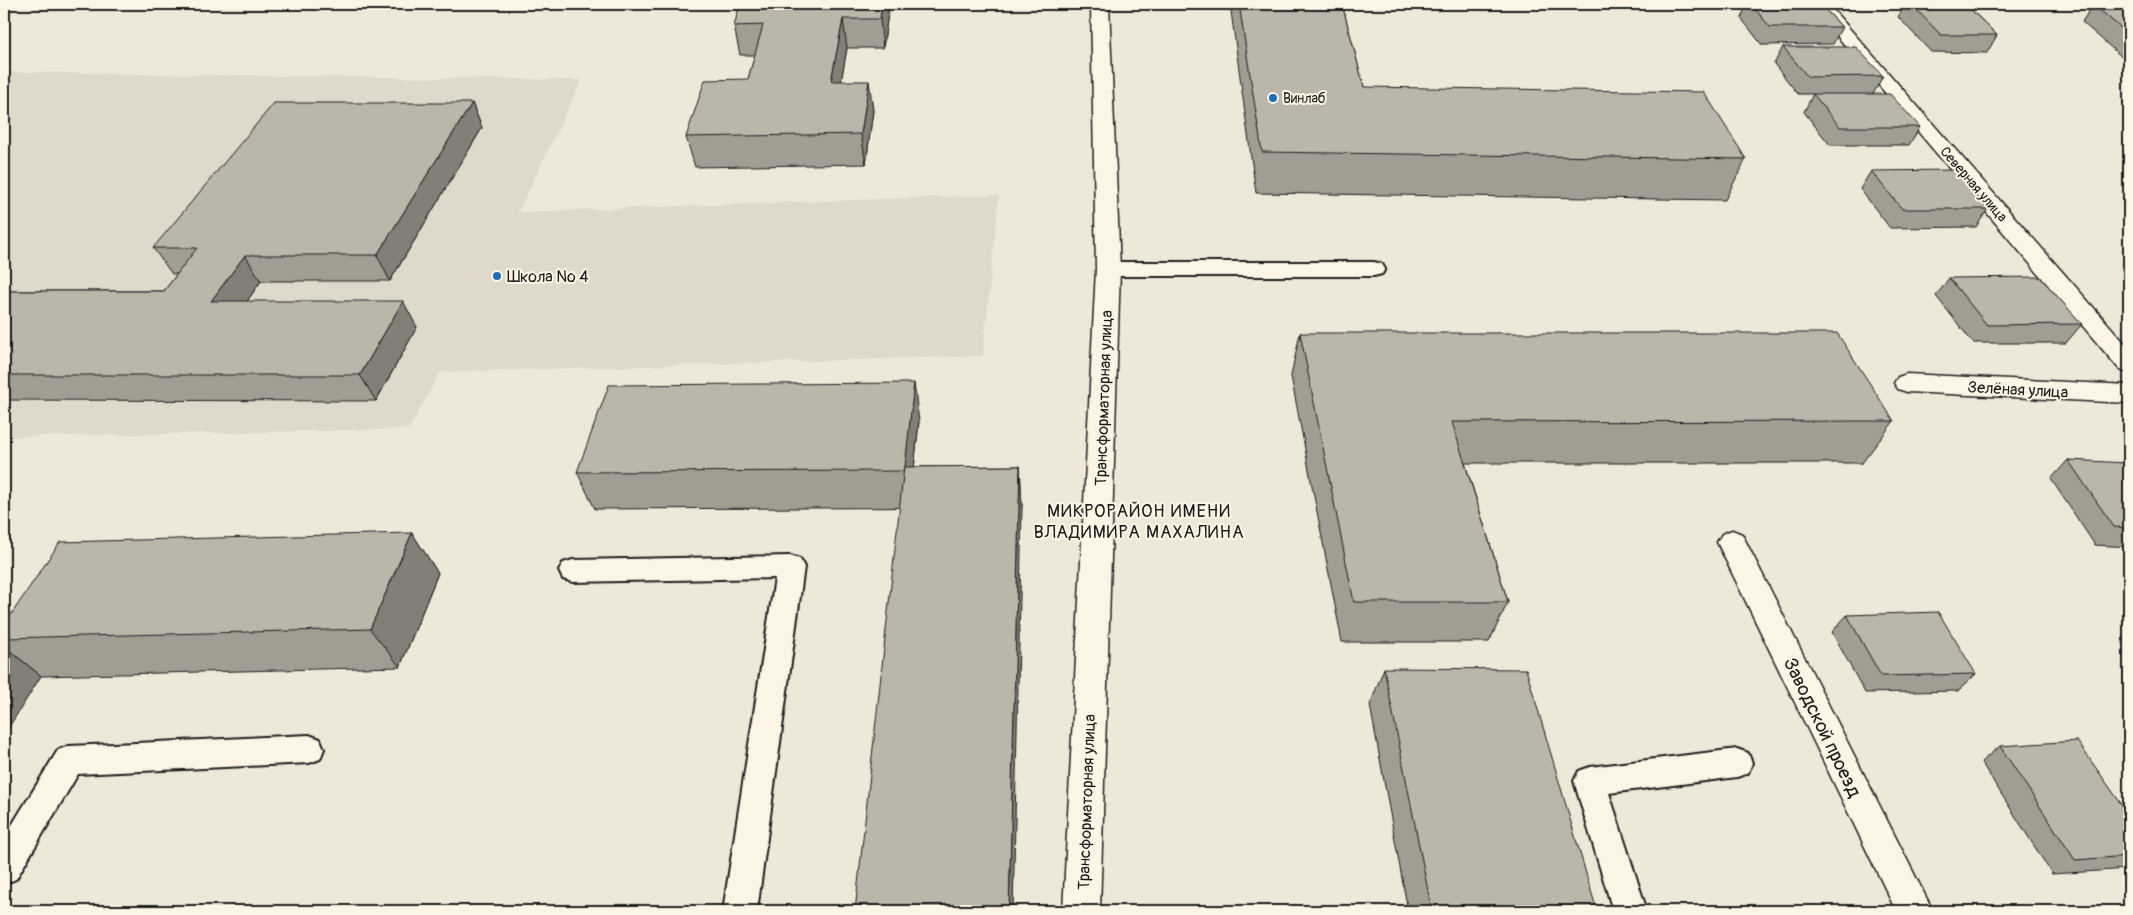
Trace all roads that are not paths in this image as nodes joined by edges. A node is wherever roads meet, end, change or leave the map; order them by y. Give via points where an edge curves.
1 (1100, 4) edge
2 (1819, 4) edge
3 (1108, 269) junction
4 (1374, 269) dead end
5 (2129, 364) edge
6 (1907, 383) dead end
7 (2129, 394) edge
8 (1732, 542) dead end
9 (573, 572) dead end
10 (309, 749) dead end
11 (1736, 763) dead end
12 (4, 868) edge
13 (740, 911) edge
14 (1081, 911) edge
15 (1630, 911) edge
16 (1915, 911) edge

1 - 3 street, Трансформаторная улица
2 - 5 street, Северная улица
3 - 4 lane
3 - 14 street, Трансформаторная улица
6 - 7 street, Зелёная улица
8 - 16 street, Заводской проезд
9 - 13 lane via 790,567
10 - 12 lane via 69,760
11 - 15 lane via 1590,781

